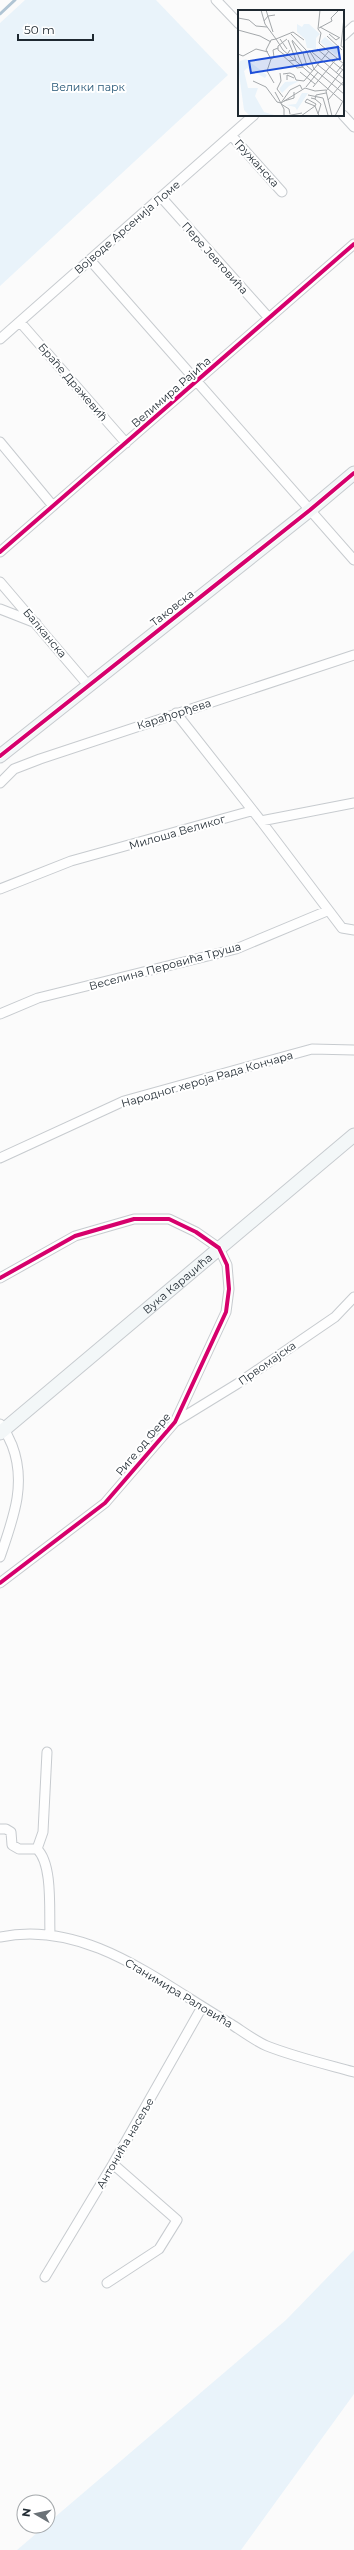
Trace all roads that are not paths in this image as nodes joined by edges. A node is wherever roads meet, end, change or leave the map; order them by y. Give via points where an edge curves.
1 (216, 0) edge
2 (238, 23) edge
3 (354, 26) edge
4 (344, 35) edge
5 (253, 116) edge
6 (344, 116) edge
7 (354, 127) edge
8 (231, 135) junction
9 (282, 192) dead end
10 (161, 197) junction
11 (354, 244) edge
12 (90, 260) junction
13 (269, 318) junction
14 (20, 322) junction
15 (0, 339) edge
16 (198, 380) junction
17 (0, 442) edge
18 (126, 443) junction
19 (354, 473) edge
20 (53, 506) junction
21 (310, 510) junction
22 (0, 552) edge
23 (354, 560) edge
24 (0, 582) edge
25 (0, 609) edge
26 (37, 623) junction
27 (354, 655) edge
28 (88, 685) junction
29 (176, 713) junction
30 (0, 756) edge
31 (0, 783) edge
32 (354, 803) edge
33 (251, 811) junction
34 (260, 821) junction
35 (0, 889) edge
36 (327, 911) junction
37 (354, 930) edge
38 (0, 1014) edge
39 (354, 1050) edge
40 (354, 1135) edge
41 (0, 1158) edge
42 (219, 1248) junction
43 (0, 1278) edge
44 (354, 1297) edge
45 (175, 1422) junction
46 (2, 1428) edge
47 (0, 1557) edge
48 (0, 1583) edge
49 (46, 1752) dead end
50 (0, 1830) edge
51 (36, 1849) junction
52 (50, 1934) junction
53 (0, 1938) edge
54 (202, 2008) junction
55 (354, 2072) edge
56 (114, 2164) junction
57 (45, 2277) dead end
58 (106, 2283) dead end

1 - 2 street
3 - 4 street
5 - 8 street, Војводе Арсенија Ломе
6 - 7 street
8 - 9 street, Гружанска
8 - 10 street, Војводе Арсенија Ломе
10 - 12 street, Војводе Арсенија Ломе
10 - 13 street, Пере Јевтовића
11 - 13 street, Велимира Рајића
12 - 14 street, Војводе Арсенија Ломе
12 - 16 street
13 - 16 street, Велимира Рајића
14 - 15 street, Војводе Арсенија Ломе
14 - 18 street, Браће Дражевић
16 - 18 street, Велимира Рајића
16 - 21 street
17 - 20 street
18 - 20 street, Велимира Рајића
19 - 21 street, Таковска
20 - 22 street, Велимира Рајића
21 - 23 street
21 - 28 street, Таковска
24 - 26 street, Балканска
25 - 26 street
26 - 28 street, Балканска
27 - 29 street, Карађорђева
28 - 30 street, Таковска
29 - 31 street, Карађорђева via 19,766
29 - 33 street
32 - 34 street
33 - 34 street
33 - 35 street, Милоша Великог via 71,861
34 - 36 street
36 - 37 street via 342,928
36 - 38 street, Веселина Перовића Труша via 236,949 38,998
39 - 41 street, Народног хероја Рада Кончара via 312,1049 124,1101
40 - 42 street, Вука Караџића
42 - 43 street via 196,1232 169,1219 134,1219 75,1236
42 - 45 street, Риге од Фере via 228,1265 230,1288 226,1312
42 - 46 street, Вука Караџића
44 - 45 street, Првомајска via 335,1317 237,1384
45 - 48 street, Риге од Фере via 105,1503
46 - 47 street via 17,1458 20,1481 14,1514
49 - 51 street via 43,1832
50 - 51 street via 6,1828 11,1832 12,1845 19,1849
51 - 52 street via 42,1854 47,1865
52 - 53 street, Станимира Раловића via 22,1933
52 - 54 street, Станимира Раловића via 94,1946 124,1960
54 - 55 street, Станимира Раловића via 267,2046
54 - 56 street, Антонића насеље
56 - 57 street, Антонића насеље
56 - 58 street via 177,2220 159,2249

